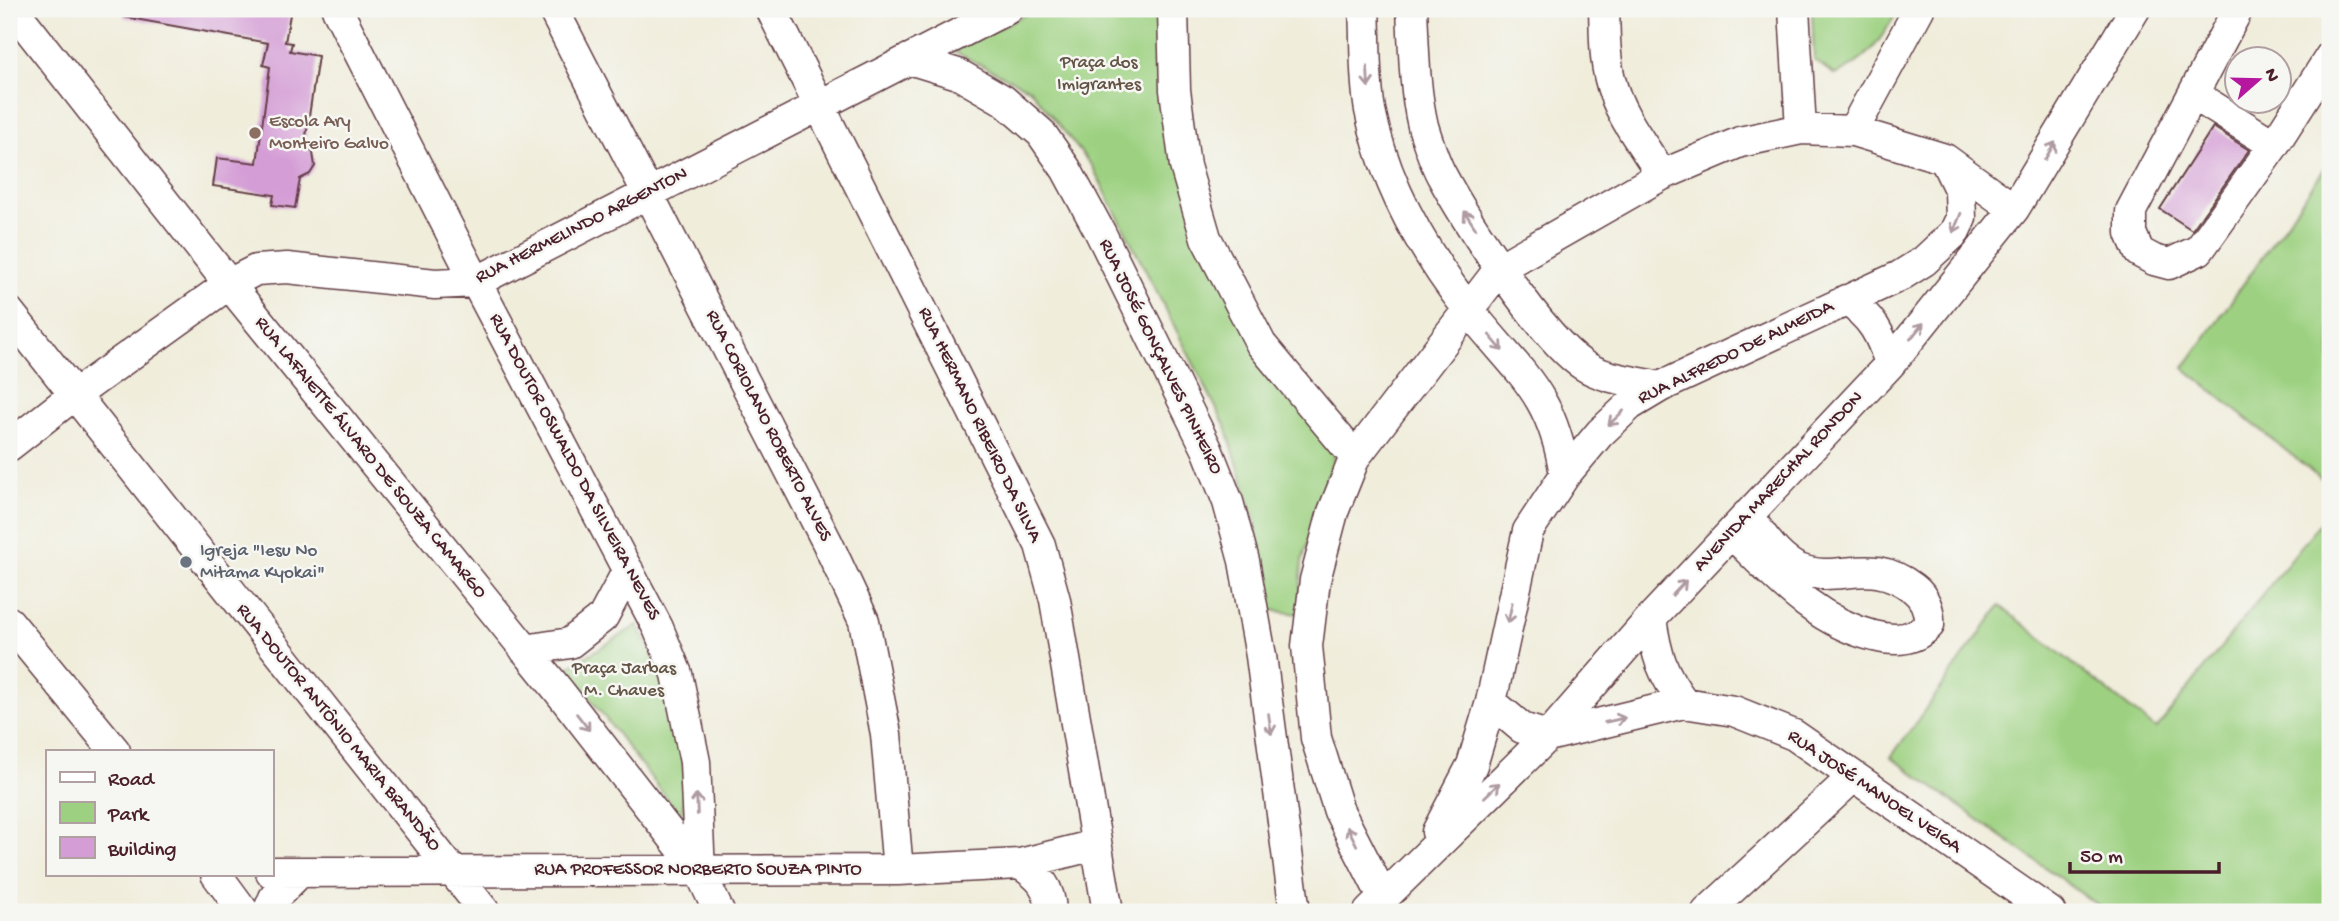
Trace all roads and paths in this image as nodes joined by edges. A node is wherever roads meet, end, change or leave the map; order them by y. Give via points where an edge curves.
1 (13, 9) edge
2 (337, 9) edge
3 (553, 9) edge
4 (771, 9) edge
5 (1007, 9) edge
6 (1173, 9) edge
7 (1364, 9) edge
8 (1412, 9) edge
9 (1604, 9) edge
10 (1794, 9) edge
11 (1919, 9) edge
12 (2135, 9) edge
13 (2238, 9) edge
14 (2330, 57) edge
15 (909, 59) junction
16 (2193, 94) junction
17 (820, 103) junction
18 (1801, 129) junction
19 (1853, 131) junction
20 (2274, 145) junction
21 (1945, 159) junction
22 (1662, 175) junction
23 (649, 193) junction
24 (2008, 217) junction
25 (1501, 267) junction
26 (476, 282) junction
27 (229, 284) junction
28 (1846, 300) junction
29 (1467, 308) junction
30 (9, 312) edge
31 (1890, 364) junction
32 (1660, 387) junction
33 (73, 396) junction
34 (9, 446) edge
35 (1355, 457) junction
36 (1565, 475) junction
37 (1739, 524) junction
38 (628, 570) junction
39 (603, 617) junction
40 (1651, 618) junction
41 (9, 622) edge
42 (658, 628) junction
43 (570, 643) junction
44 (1307, 646) junction
45 (525, 650) junction
46 (1261, 656) junction
47 (558, 690) junction
48 (1491, 702) junction
49 (1684, 704) junction
50 (1548, 736) junction
51 (114, 750) edge
52 (1852, 778) junction
53 (1095, 845) junction
54 (1425, 855) junction
55 (1020, 864) junction
56 (451, 870) junction
57 (898, 870) junction
58 (700, 872) junction
59 (285, 873) edge
60 (217, 876) edge
61 (1376, 905) edge
62 (2043, 910) edge
63 (248, 912) edge
64 (485, 912) edge
65 (719, 912) edge
66 (1051, 912) edge
67 (1108, 912) edge
68 (1295, 912) edge
69 (1707, 912) edge

1 - 27 street, RUA LAFAIETTE ÁLVARO DE SOUZA CAMARGO
2 - 26 street, RUA DOUTOR OSWALDO DA SILVEIRA NEVES
3 - 23 street, RUA CORIOLANO ROBERTO ALVES
4 - 17 street, RUA HERMANO RIBEIRO DA SILVA
5 - 15 street, RUA HERMELINDO ARGENTON
6 - 35 street via 1175,90 1185,166 1206,238 1261,344
7 -> 29 street via 1370,107 1379,144 1396,193
25 -> 8 street via 1441,175 1423,126
9 - 22 street via 1610,83
10 - 18 street
11 - 19 street
24 -> 12 street, AVENIDA MARECHAL RONDON
13 - 16 street
14 - 20 street
15 - 17 street, RUA HERMELINDO ARGENTON
15 - 46 street, RUA JOSÉ GONÇALVES PINHEIRO via 958,74 1003,100 1041,133 1066,169 1207,449 1244,561
16 - 20 street
16 - 20 street via 2131,211 2131,233 2139,252 2169,264 2199,250
17 - 23 street, RUA HERMELINDO ARGENTON
17 - 53 street, RUA HERMANO RIBEIRO DA SILVA via 1040,545 1055,600
18 - 19 street
18 - 22 street via 1740,142
19 - 21 street
21 - 24 street via 1989,192
21 -> 28 street, RUA ALFREDO DE ALMEIDA via 1963,205 1954,233 1900,276
22 - 25 street
23 - 26 street, RUA HERMELINDO ARGENTON
23 - 57 street, RUA CORIOLANO ROBERTO ALVES via 864,621 886,734
31 -> 24 street, AVENIDA MARECHAL RONDON
25 - 29 street
25 - 32 street via 1558,343 1583,365
26 - 27 street, RUA HERMELINDO ARGENTON via 435,284 287,268 256,270
26 - 38 street, RUA DOUTOR OSWALDO DA SILVEIRA NEVES
27 - 33 street, RUA HERMELINDO ARGENTON
27 - 45 street, RUA LAFAIETTE ÁLVARO DE SOUZA CAMARGO
28 - 31 street via 1866,313 1880,333
28 - 32 street, RUA ALFREDO DE ALMEIDA
29 - 35 street
29 -> 36 street via 1538,392 1553,422
30 - 33 street, RUA DOUTOR ANTÔNIO MARIA BRANDÃO
31 - 37 street, AVENIDA MARECHAL RONDON
32 -> 36 street, RUA ALFREDO DE ALMEIDA via 1630,405
33 - 34 street, RUA HERMELINDO ARGENTON
33 - 56 street, RUA DOUTOR ANTÔNIO MARIA BRANDÃO
35 - 44 street via 1315,580
36 -> 48 street, RUA ALFREDO DE ALMEIDA via 1528,531
37 - 37 street via 1784,562 1803,570 1878,571 1898,577 1925,602 1929,625 1909,638 1888,640 1825,619
40 -> 37 street, AVENIDA MARECHAL RONDON
38 - 39 street
38 - 42 street, RUA DOUTOR OSWALDO DA SILVEIRA NEVES
39 - 42 street
39 - 43 street
40 - 49 street via 1664,676
40 - 50 street, AVENIDA MARECHAL RONDON
41 - 51 street
58 -> 42 street, RUA DOUTOR OSWALDO DA SILVEIRA NEVES via 695,762 677,674
43 - 45 street
43 - 47 street
44 - 46 street
61 -> 44 street via 1316,738
45 - 47 street, RUA LAFAIETTE ÁLVARO DE SOUZA CAMARGO
46 -> 68 street, RUA JOSÉ GONÇALVES PINHEIRO
47 -> 58 street, RUA LAFAIETTE ÁLVARO DE SOUZA CAMARGO
48 - 50 street via 1522,728
48 - 54 street, RUA ALFREDO DE ALMEIDA via 1472,765
50 -> 49 street, RUA JOSÉ MANOEL VEIGA
49 - 52 street, RUA JOSÉ MANOEL VEIGA via 1734,711 1767,722 1794,735
54 -> 50 street, AVENIDA MARECHAL RONDON
52 - 62 street, RUA JOSÉ MANOEL VEIGA
52 - 69 street
53 - 55 street, RUA PROFESSOR NORBERTO SOUZA PINTO
53 - 67 street, RUA HERMANO RIBEIRO DA SILVA
54 - 61 street, AVENIDA MARECHAL RONDON
55 - 57 street, RUA PROFESSOR NORBERTO SOUZA PINTO
55 - 66 street via 1040,876 1050,896
56 - 58 street, RUA PROFESSOR NORBERTO SOUZA PINTO
56 - 59 street, RUA PROFESSOR NORBERTO SOUZA PINTO
56 - 64 street, RUA DOUTOR ANTÔNIO MARIA BRANDÃO
57 - 58 street, RUA PROFESSOR NORBERTO SOUZA PINTO
58 - 65 street, RUA LAFAIETTE ÁLVARO DE SOUZA CAMARGO
59 - 63 street, RUA PROFESSOR NORBERTO SOUZA PINTO via 274,898
60 - 63 street

